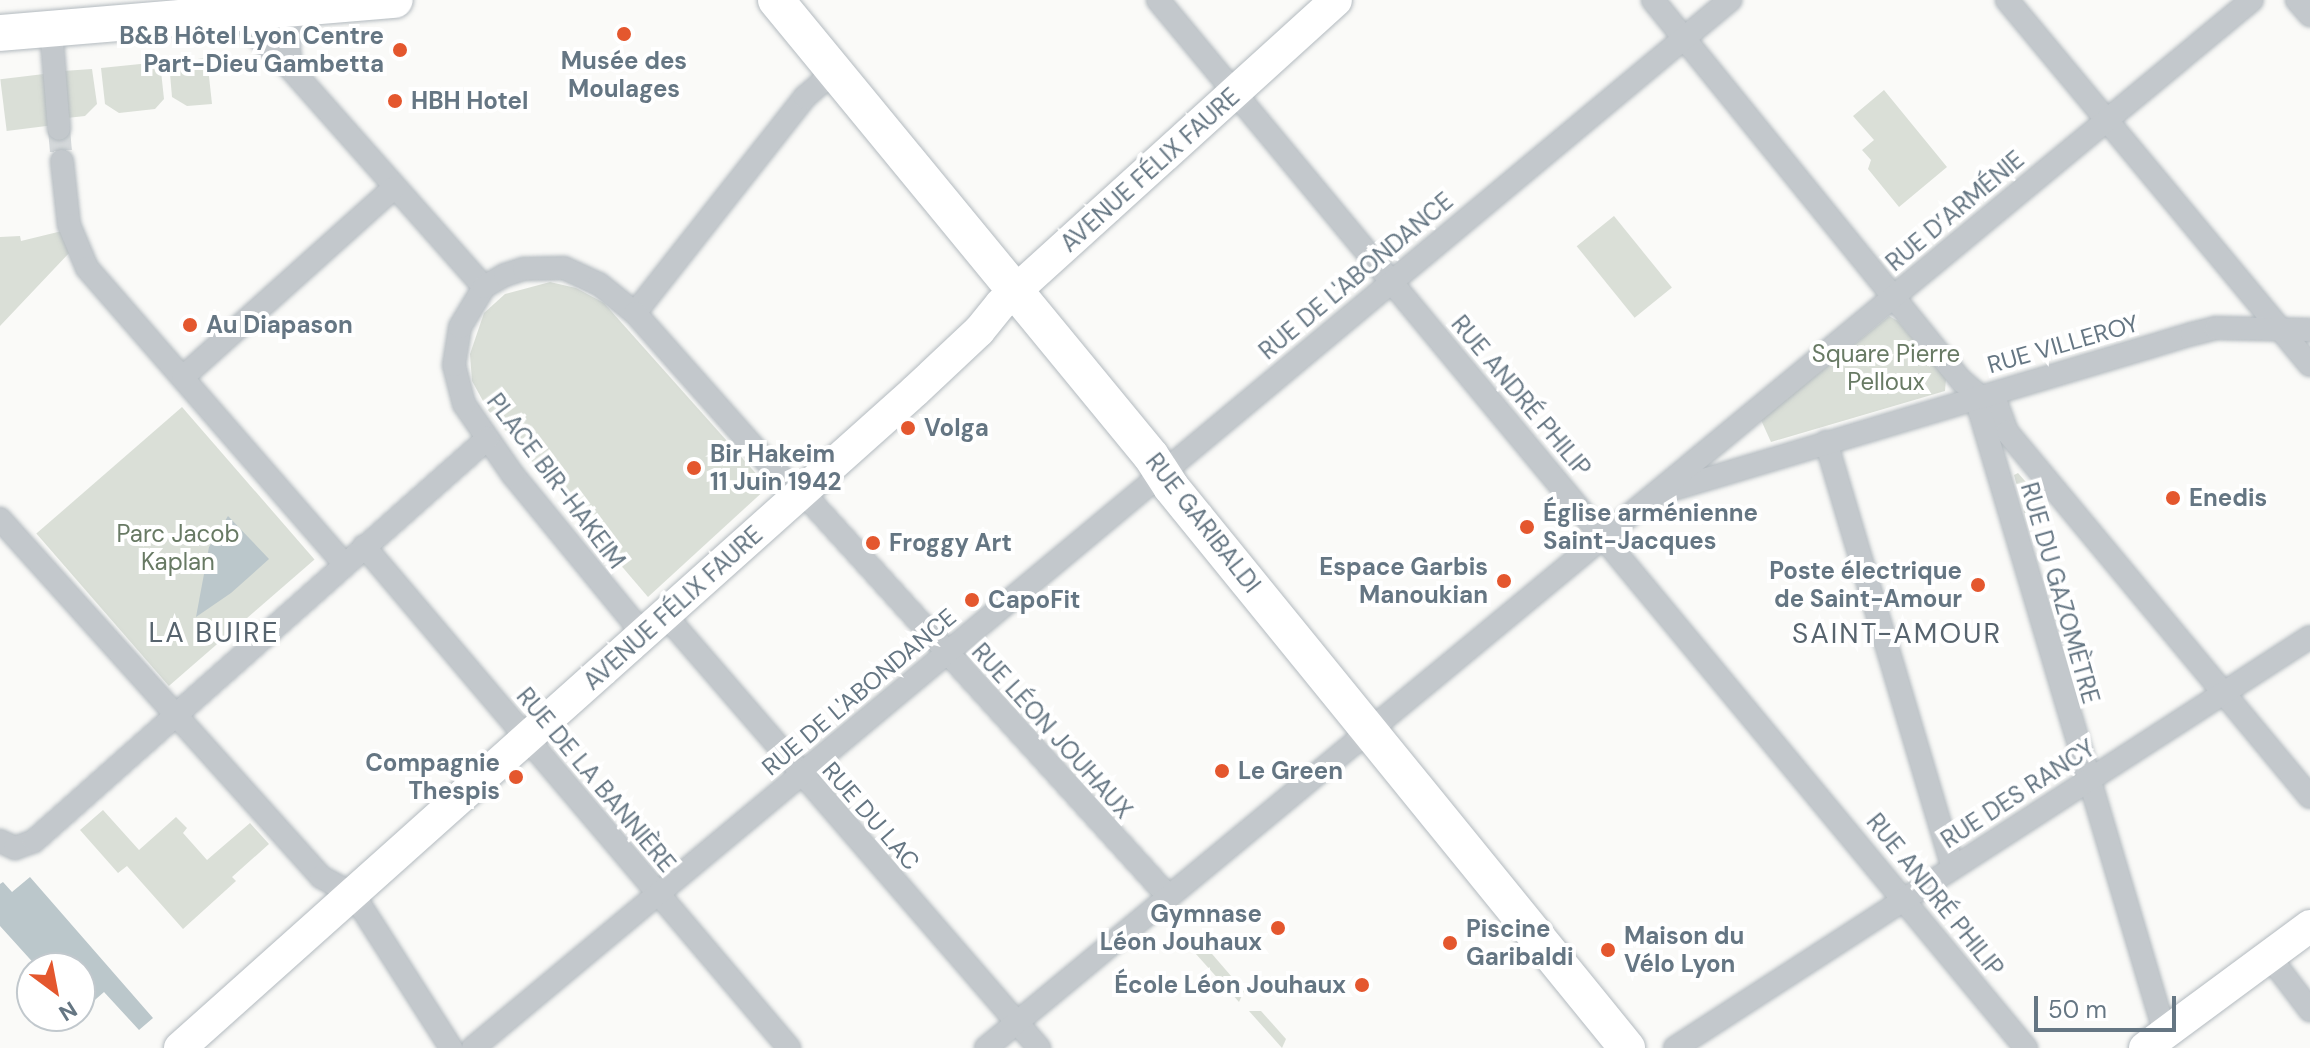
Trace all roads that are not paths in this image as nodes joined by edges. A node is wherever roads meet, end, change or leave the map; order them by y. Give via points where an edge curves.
1 (776, 0) edge
2 (1158, 0) edge
3 (1336, 0) edge
4 (1653, 0) edge
5 (1730, 0) edge
6 (2007, 0) edge
7 (2252, 0) edge
8 (2297, 0) edge
9 (382, 1) edge
10 (303, 8) junction
11 (235, 14) junction
12 (2310, 15) edge
13 (51, 28) junction
14 (0, 33) edge
15 (1684, 38) junction
16 (291, 69) junction
17 (835, 71) junction
18 (1237, 93) junction
19 (2107, 119) junction
20 (59, 129) tunnel mouth
21 (62, 161) tunnel mouth
22 (394, 188) junction
23 (1391, 281) junction
24 (484, 287) junction
25 (1015, 291) junction
26 (1893, 296) junction
27 (635, 313) junction
28 (2282, 330) junction
29 (2310, 330) edge
30 (2310, 365) edge
31 (183, 377) junction
32 (1992, 396) junction
33 (487, 439) junction
34 (1826, 442) junction
35 (1698, 471) junction
36 (1161, 472) junction
37 (802, 493) junction
38 (4, 532) edge
39 (1603, 535) junction
40 (364, 546) junction
41 (344, 564) junction
42 (655, 626) junction
43 (2310, 637) edge
44 (946, 653) junction
45 (2224, 691) junction
46 (175, 714) junction
47 (1369, 728) junction
48 (527, 739) junction
49 (800, 774) junction
50 (2088, 779) junction
51 (2310, 797) edge
52 (0, 841) edge
53 (1953, 867) junction
54 (658, 892) junction
55 (353, 894) junction
56 (1168, 896) junction
57 (1905, 898) junction
58 (2310, 926) edge
59 (2269, 956) junction
60 (2310, 1010) edge
61 (1017, 1023) junction
62 (2155, 1041) edge
63 (180, 1048) edge
64 (451, 1048) edge
65 (473, 1048) edge
66 (789, 1048) edge
67 (986, 1048) edge
68 (1039, 1048) edge
69 (1627, 1048) edge
70 (1675, 1048) edge
71 (2026, 1048) edge

1 - 17 main road, RUE GARIBALDI
2 - 18 street, RUE ANDRÉ PHILIP
3 - 18 main road, AVENUE FÉLIX FAURE
4 - 15 street
5 - 15 street, RUE DE L'ABONDANCE
6 - 19 street
7 - 19 street, RUE D’ARMÉNIE
8 - 12 street
9 - 10 main road
10 - 11 main road
10 - 16 street via 288,38
11 - 13 main road
11 - 16 street
13 - 14 main road
13 - 20 street
15 - 23 street, RUE DE L'ABONDANCE
15 - 26 street
16 - 22 street
17 - 25 main road, RUE GARIBALDI
17 - 27 street via 805,97
18 - 23 street, RUE ANDRÉ PHILIP
18 - 25 main road, AVENUE FÉLIX FAURE
19 - 26 street, RUE D’ARMÉNIE
19 - 28 street
21 - 31 street via 69,225 87,268
22 - 24 street
22 - 31 street
23 - 36 street, RUE DE L'ABONDANCE
23 - 39 street, RUE ANDRÉ PHILIP
24 - 27 street via 524,269 564,268 599,284
24 - 33 street, PLACE BIR-HAKEIM via 460,327 454,365 464,404
25 - 36 main road, RUE GARIBALDI
25 - 37 main road, AVENUE FÉLIX FAURE via 967,343
26 - 32 street via 1962,381
26 - 35 street, RUE D’ARMÉNIE
27 - 37 street via 775,471
28 - 29 street, RUE VILLEROY
28 - 30 street
28 - 32 street, RUE VILLEROY via 2204,331
31 - 41 street
32 - 34 street, RUE VILLEROY
32 - 45 street via 2007,432
32 - 50 street, RUE DU GAZOMÈTRE via 1980,412
33 - 40 street
33 - 42 street, PLACE BIR-HAKEIM
34 - 35 street, RUE VILLEROY
34 - 53 street
35 - 39 street, RUE D’ARMÉNIE via 1651,495
36 - 44 street, RUE DE L'ABONDANCE
36 - 47 main road, RUE GARIBALDI
37 - 42 main road, AVENUE FÉLIX FAURE
37 - 44 street, RUE LÉON JOUHAUX
38 - 46 street
39 - 47 street, RUE D’ARMÉNIE
39 - 57 street, RUE ANDRÉ PHILIP
40 - 41 street
40 - 48 street, RUE DE LA BANNIÈRE
41 - 46 street
42 - 48 main road, AVENUE FÉLIX FAURE
42 - 49 street, RUE DU LAC
43 - 45 street, RUE DES RANCY
44 - 49 street, RUE DE L'ABONDANCE
44 - 56 street, RUE LÉON JOUHAUX
45 - 50 street, RUE DES RANCY
45 - 51 street
46 - 52 street via 23,848
46 - 55 street via 321,877
47 - 56 street, RUE D’ARMÉNIE
47 - 69 main road, RUE GARIBALDI
48 - 54 street, RUE DE LA BANNIÈRE
48 - 55 main road, AVENUE FÉLIX FAURE
49 - 54 street, RUE DE L'ABONDANCE
49 - 61 street, RUE DU LAC
50 - 53 street, RUE DES RANCY
50 - 62 street, RUE DU GAZOMÈTRE
53 - 57 street, RUE DES RANCY
54 - 65 street, RUE DE L'ABONDANCE
54 - 66 street, RUE DE LA BANNIÈRE
55 - 63 main road, AVENUE FÉLIX FAURE
55 - 64 street
56 - 61 street, RUE D’ARMÉNIE
57 - 70 street, RUE DES RANCY
57 - 71 street, RUE ANDRÉ PHILIP
58 - 59 main road
59 - 60 street
59 - 62 main road
61 - 67 street, RUE D’ARMÉNIE
61 - 68 street, RUE DU LAC

